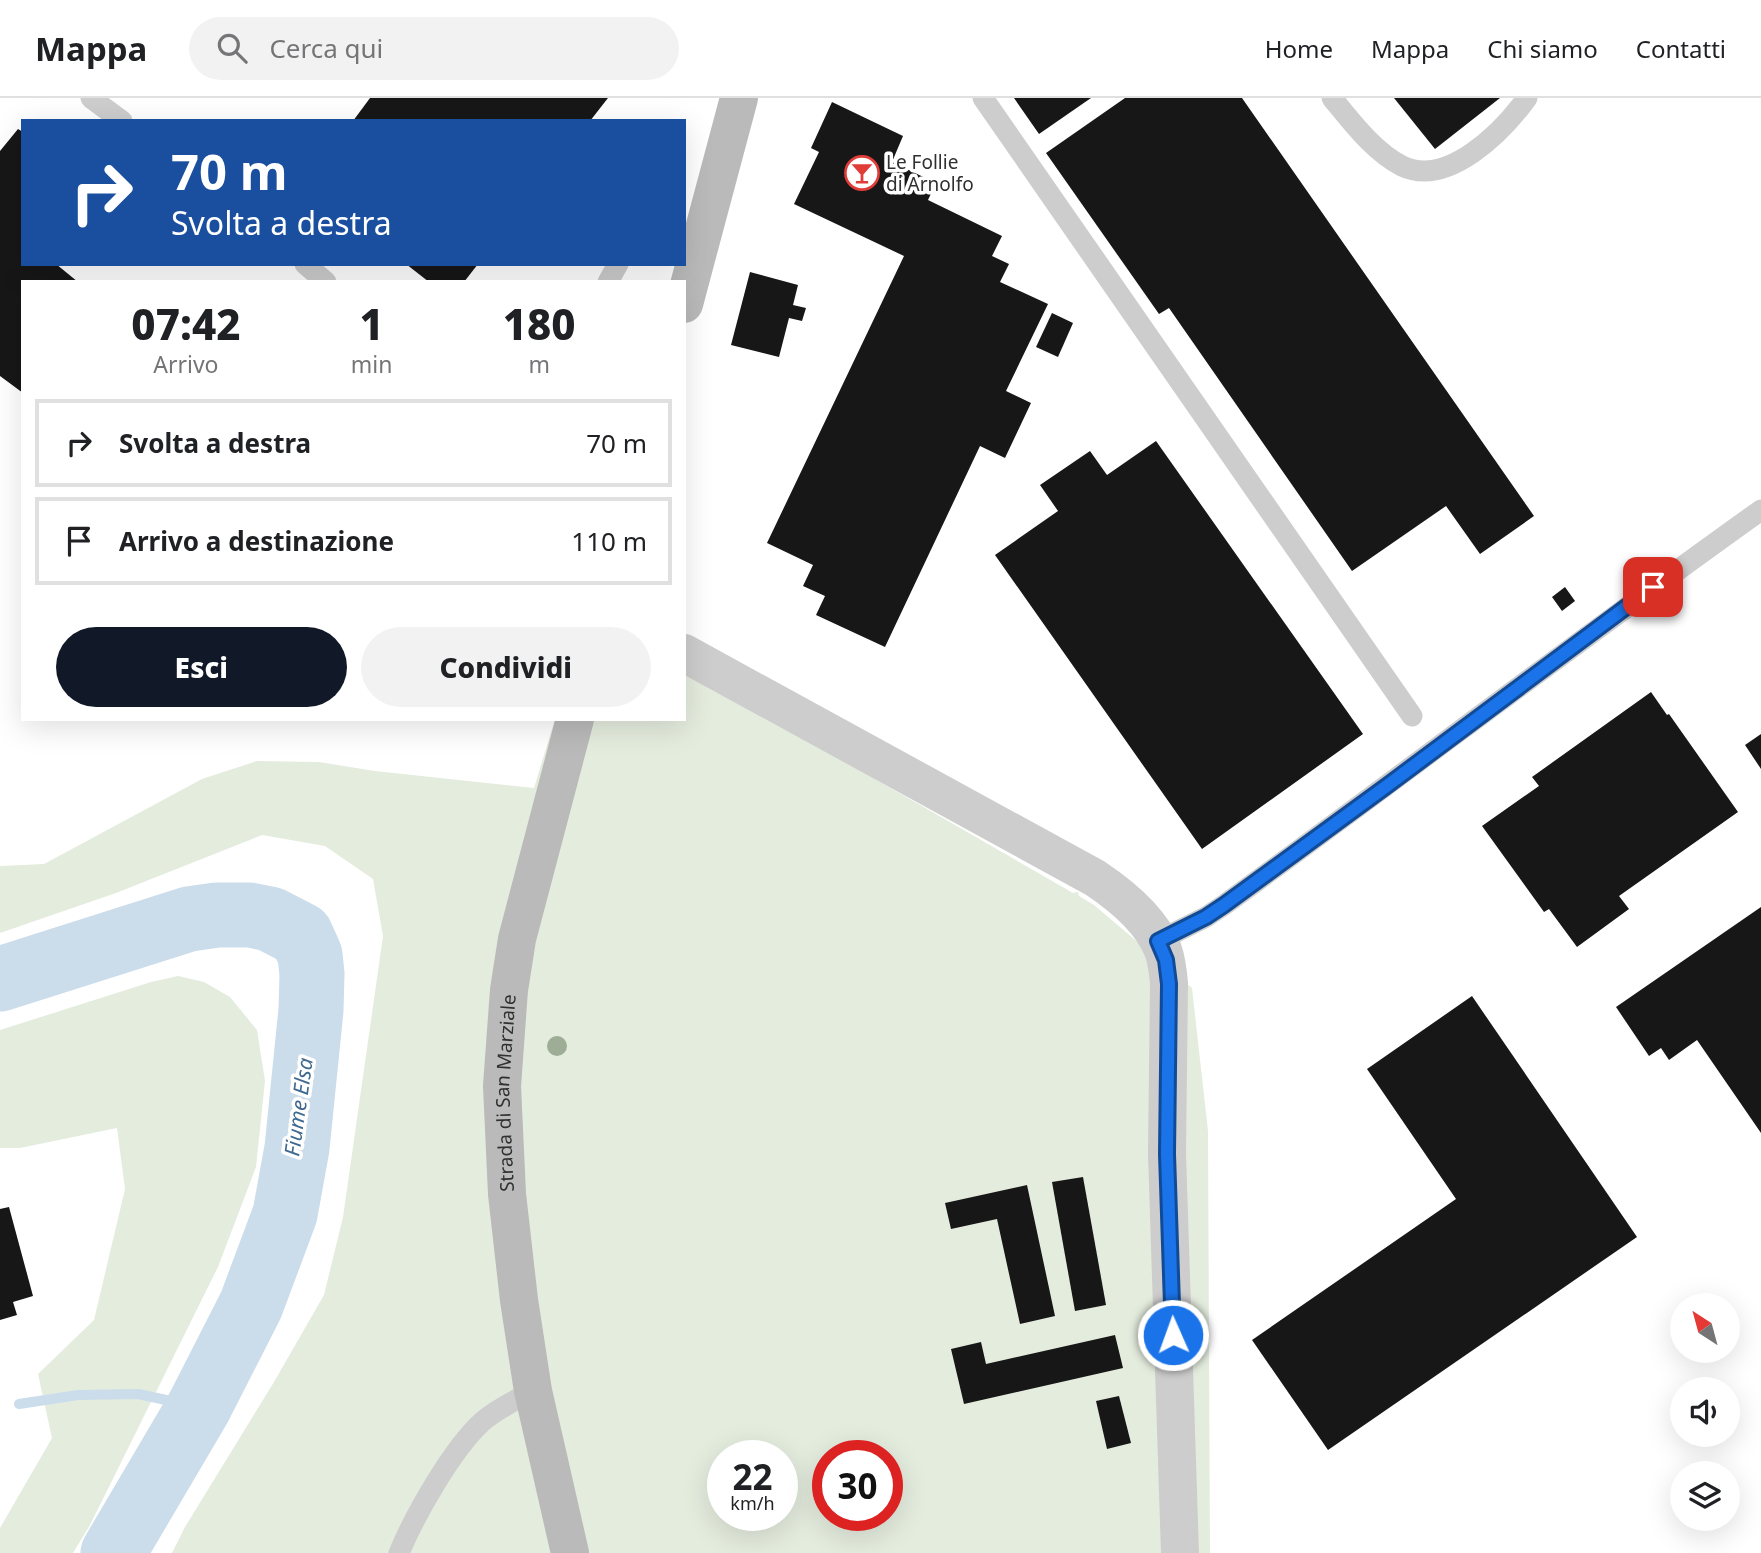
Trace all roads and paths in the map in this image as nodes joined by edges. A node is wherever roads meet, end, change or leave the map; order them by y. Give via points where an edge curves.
1 (91, 98) edge
2 (739, 98) edge
3 (983, 98) edge
4 (1332, 98) edge
5 (1527, 98) edge
6 (119, 119) edge
7 (691, 250) edge
8 (306, 266) edge
9 (324, 280) edge
10 (686, 289) edge
11 (1761, 510) edge
12 (686, 654) edge
13 (1412, 716) dead end
14 (574, 721) edge
15 (1158, 941) junction
16 (533, 1391) junction
17 (399, 1553) edge
18 (570, 1553) edge
19 (1180, 1553) edge

1 - 6 lane
2 - 7 street
3 - 13 lane
4 - 5 lane via 1384,153 1413,170 1443,167 1471,154 1497,134
7 - 10 street
8 - 9 lane
11 - 15 lane via 1224,905
12 - 15 street via 1095,878 1132,907
14 - 16 street, Strada di San Marziale via 517,939 505,1033 502,1096 507,1195
15 - 19 street via 1169,984 1167,1154
16 - 17 lane via 501,1407 472,1432 424,1504
16 - 18 street, Strada di San Marziale

